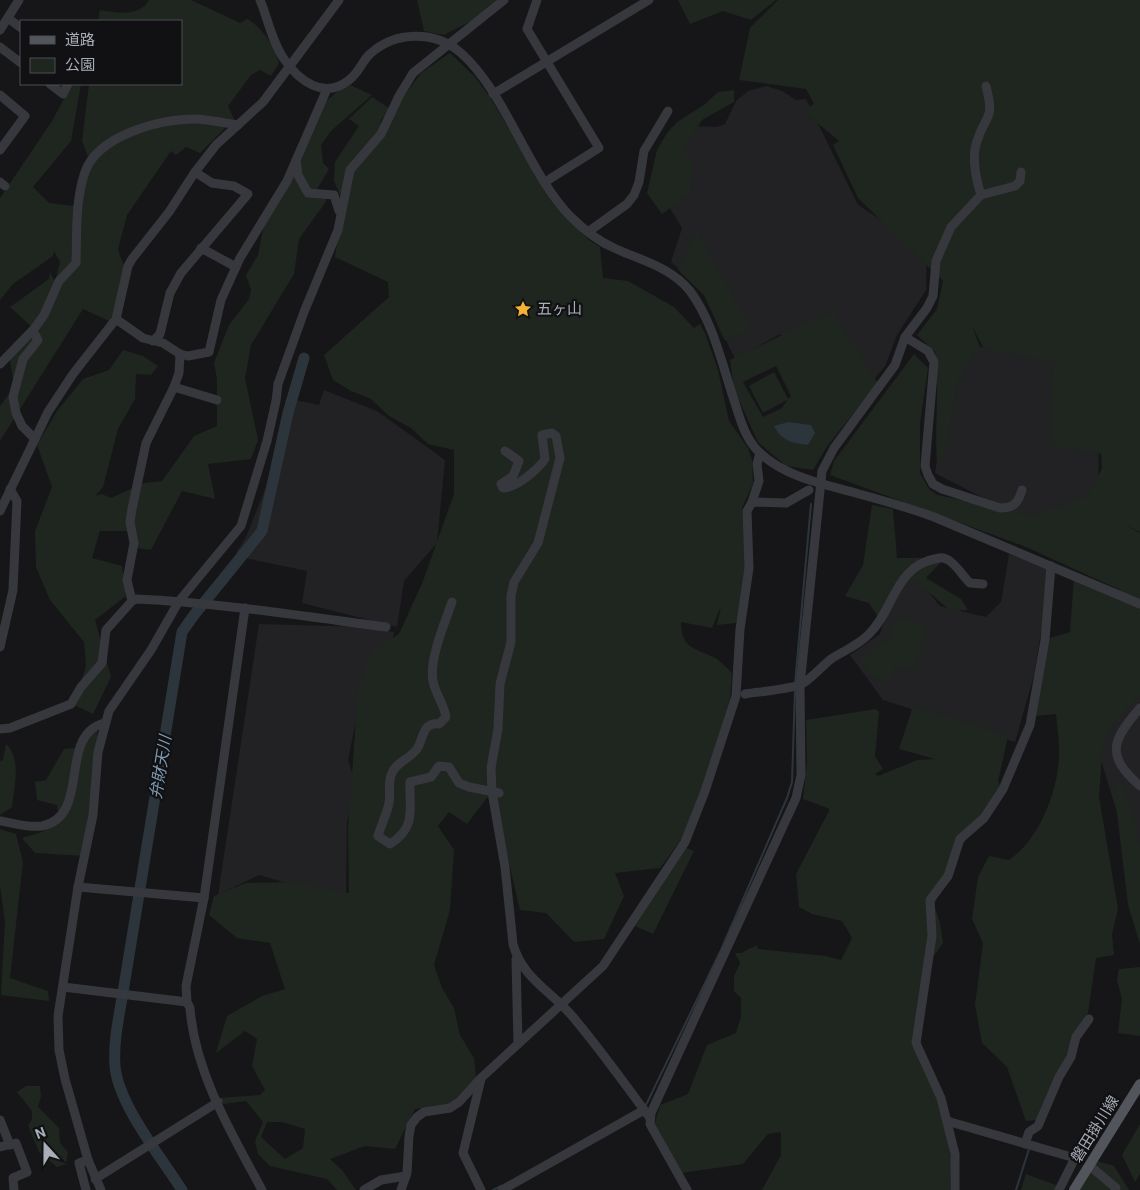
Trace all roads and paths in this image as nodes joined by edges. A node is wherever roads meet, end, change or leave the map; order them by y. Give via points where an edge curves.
1 (19, 0) edge
2 (260, 0) edge
3 (339, 0) edge
4 (504, 0) edge
5 (537, 0) edge
6 (649, 0) edge
7 (8, 18) junction
8 (20, 27) edge
9 (0, 30) edge
10 (448, 44) junction
11 (0, 47) edge
12 (546, 61) junction
13 (20, 62) edge
14 (290, 67) junction
15 (51, 85) edge
16 (68, 85) edge
17 (986, 86) dead end
18 (327, 89) junction
19 (493, 94) junction
20 (0, 96) edge
21 (668, 111) dead end
22 (238, 125) junction
23 (0, 150) edge
24 (296, 159) junction
25 (194, 172) junction
26 (1021, 172) dead end
27 (545, 182) junction
28 (981, 195) junction
29 (340, 216) junction
30 (588, 232) junction
31 (201, 248) junction
32 (236, 267) junction
33 (116, 319) junction
34 (33, 331) junction
35 (905, 337) junction
36 (153, 341) junction
37 (180, 354) junction
38 (0, 364) edge
39 (174, 387) junction
40 (217, 400) dead end
41 (35, 438) junction
42 (505, 451) dead end
43 (760, 453) junction
44 (819, 483) junction
45 (10, 489) junction
46 (809, 490) dead end
47 (1022, 490) dead end
48 (752, 502) junction
49 (0, 511) edge
50 (1051, 566) junction
51 (983, 584) dead end
52 (132, 601) junction
53 (179, 601) junction
54 (452, 602) dead end
55 (1140, 604) edge
56 (245, 608) junction
57 (386, 627) dead end
58 (0, 647) edge
59 (800, 685) junction
60 (745, 694) dead end
61 (1140, 708) edge
62 (104, 724) junction
63 (0, 729) edge
64 (1140, 786) edge
65 (496, 792) junction
66 (0, 820) edge
67 (78, 887) junction
68 (204, 898) junction
69 (516, 956) junction
70 (63, 987) junction
71 (187, 1002) junction
72 (562, 1005) junction
73 (1089, 1019) dead end
74 (518, 1044) junction
75 (481, 1078) junction
76 (1140, 1084) edge
77 (218, 1102) junction
78 (644, 1110) junction
79 (650, 1118) junction
80 (0, 1120) edge
81 (947, 1121) junction
82 (1025, 1144) junction
83 (10, 1145) junction
84 (0, 1147) edge
85 (88, 1160) junction
86 (1090, 1166) junction
87 (406, 1176) junction
88 (95, 1179) junction
89 (1116, 1188) dead end
90 (14, 1190) edge
91 (86, 1190) edge
92 (100, 1190) edge
93 (262, 1190) edge
94 (364, 1190) edge
95 (401, 1190) edge
96 (481, 1190) edge
97 (502, 1190) edge
98 (687, 1190) edge
99 (955, 1190) edge
100 (1059, 1190) edge
101 (1074, 1190) edge

1 - 7 street
2 - 14 street via 280,52
3 - 14 street
4 - 10 street
5 - 12 street via 527,29
6 - 12 street
7 - 8 street
7 - 9 street
10 - 18 street via 415,36 388,42 367,56 349,81
10 - 19 street via 468,60
10 - 29 street via 413,73 382,134 350,170
11 - 13 street
12 - 19 street
12 - 27 street via 599,148
14 - 18 street via 310,85
14 - 22 street via 263,102
15 - 16 street via 63,94
17 - 28 street via 991,110 976,143 975,164
18 - 24 street
19 - 27 street
20 - 23 street via 25,116
21 - 30 street via 644,151 634,195 627,204
22 - 25 street
22 - 34 street via 198,119 151,124 102,149 85,172 77,208 76,263 59,281
24 - 29 street via 298,175 308,193 334,194
24 - 32 street via 287,181
25 - 31 street via 212,183 234,186 248,194
25 - 33 street via 169,212 128,266
26 - 28 street via 1020,181 1015,186
27 - 30 street via 570,216
28 - 35 street via 951,227 936,261 933,296 928,308
29 - 53 street via 338,230 278,384 267,441 241,526
30 - 43 street via 611,247 671,273 689,290 705,315 745,432
31 - 32 street
31 - 36 street via 170,293 160,334
32 - 37 street via 221,300 209,352 188,356
33 - 36 street via 143,338
33 - 41 street via 73,374
34 - 38 street
34 - 41 street via 38,340 23,359 13,397 22,426
35 - 44 street via 896,365 834,448
35 - 47 street via 928,351 934,362 925,466 933,484 1000,508 1015,505
36 - 37 street via 163,343
37 - 39 street
39 - 40 street
39 - 52 street via 146,443 132,509 130,522 134,543 127,580
41 - 45 street
42 - 65 street via 519,461 513,476 501,484 503,488 516,485 541,465 545,458 542,435 552,432 556,436 560,458 538,543 514,582 511,596 511,642 500,684 498,729 491,768
43 - 44 street via 787,471
43 - 48 street via 757,464 759,481
44 - 50 street via 934,517
44 - 59 street
45 - 49 street
45 - 58 street via 17,501 13,590
46 - 48 street via 786,503
48 - 72 street via 747,511 749,568 738,648 736,696 705,791 685,842 603,966
50 - 55 street
50 - 81 street via 1045,640 1030,725 1003,789 984,818 964,833 956,844 948,876 930,900 932,936 916,1044 941,1098
51 - 59 street via 970,583 945,558 921,564 903,578 869,635 830,660
52 - 53 street
52 - 63 street via 106,630 102,663 71,704
53 - 56 street
53 - 62 street via 151,650 115,700
54 - 65 street via 433,670 433,680 446,717 439,724 427,726 418,749 393,769 389,802 378,836 390,844 404,832 410,820 410,782 431,777 439,766 449,768 459,783 469,788
56 - 57 street
56 - 68 street
59 - 60 street
59 - 79 street via 801,775 796,798
61 - 64 street via 1124,727 1116,747 1124,772
62 - 66 street via 94,726 86,736 76,763 69,803 56,819 43,826
62 - 67 street via 98,752 93,815
65 - 69 street
67 - 68 street
67 - 70 street
68 - 71 street via 186,986
69 - 72 street via 529,977
69 - 74 street
70 - 71 street
70 - 85 street via 58,1016 59,1050
71 - 77 street via 194,1039
72 - 74 street
72 - 78 street
73 - 82 street via 1076,1037 1072,1057 1059,1077 1038,1126 1029,1132
74 - 75 street
75 - 87 street via 450,1108 424,1112 417,1117 411,1125
75 - 96 street via 463,1153
76 - 86 main road, 磐田掛川線
77 - 88 street
77 - 93 street via 225,1122
78 - 79 street
78 - 97 street
79 - 98 street via 650,1124
80 - 83 street
81 - 82 street
81 - 99 street via 955,1154
82 - 100 street via 1075,1158
83 - 84 street
83 - 90 street via 16,1143 27,1172 13,1178
85 - 88 street
85 - 91 street via 78,1163
86 - 89 street
86 - 101 main road, 磐田掛川線
87 - 94 street via 381,1180
87 - 95 street
88 - 92 street

